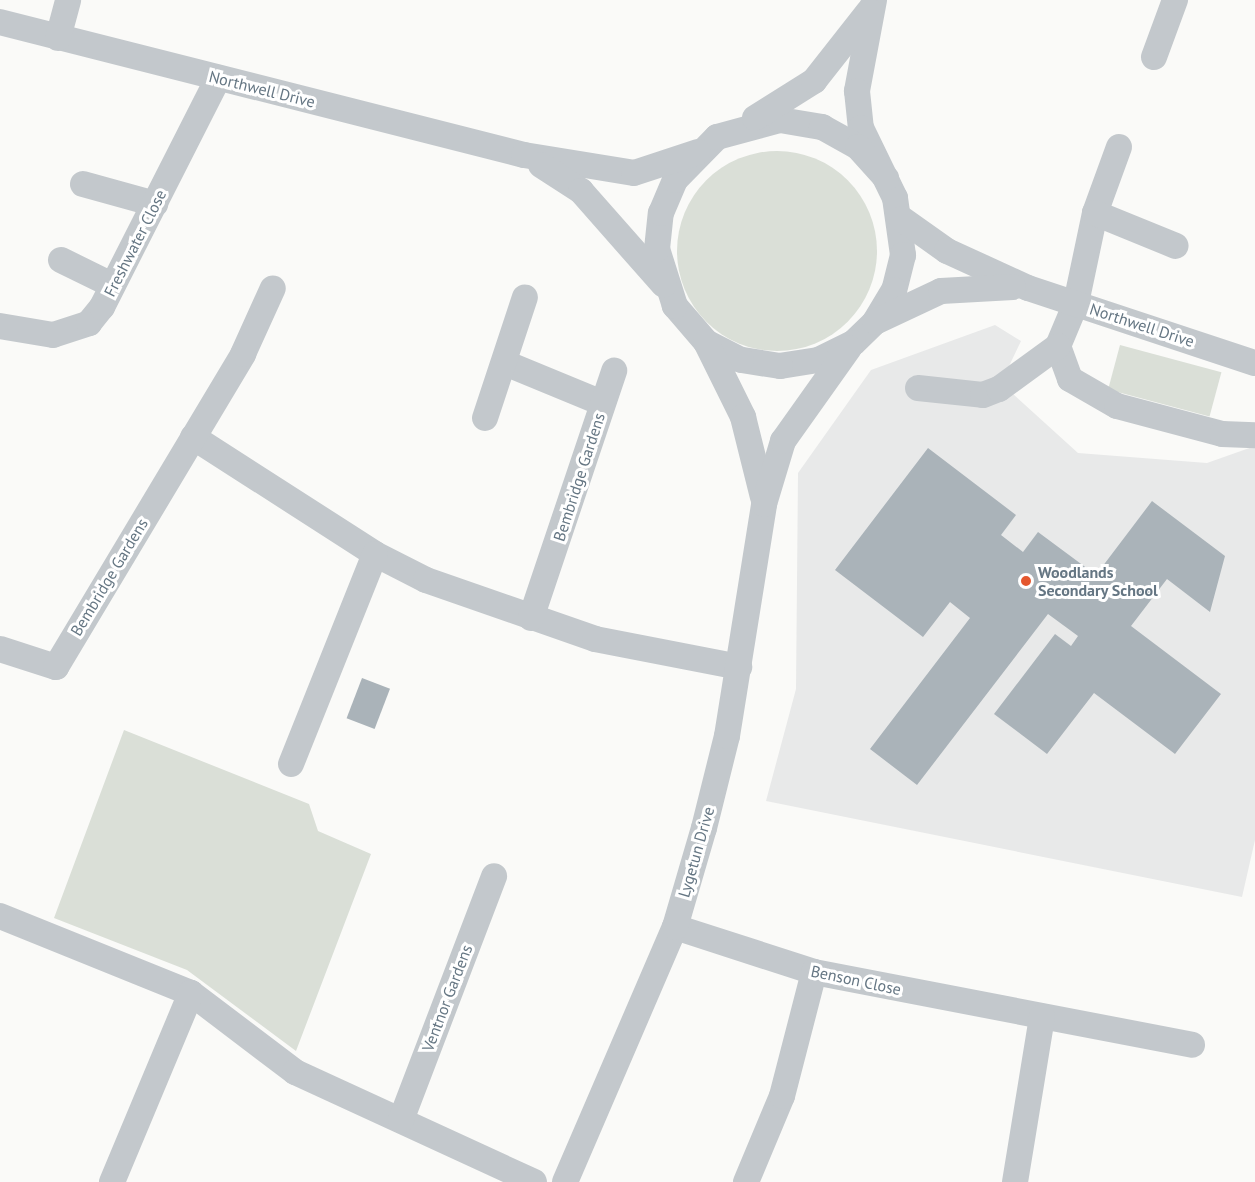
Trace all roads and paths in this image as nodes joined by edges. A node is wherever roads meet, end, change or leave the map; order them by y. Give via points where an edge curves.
1 (68, 0) edge
2 (1175, 0) edge
3 (873, 3) edge
4 (0, 22) edge
5 (58, 38) junction
6 (1154, 57) dead end
7 (218, 78) junction
8 (739, 127) junction
9 (1119, 147) dead end
10 (698, 152) junction
11 (524, 155) junction
12 (886, 178) junction
13 (83, 184) dead end
14 (155, 204) junction
15 (1095, 213) junction
16 (902, 219) junction
17 (1176, 246) dead end
18 (61, 260) dead end
19 (112, 285) junction
20 (664, 285) junction
21 (273, 288) dead end
22 (1028, 288) junction
23 (525, 297) dead end
24 (1076, 303) junction
25 (875, 322) junction
26 (0, 326) edge
27 (706, 342) junction
28 (853, 343) junction
29 (1058, 346) junction
30 (505, 363) junction
31 (1255, 363) edge
32 (614, 371) dead end
33 (918, 388) dead end
34 (602, 403) junction
35 (485, 418) dead end
36 (1255, 435) edge
37 (193, 437) junction
38 (764, 504) junction
39 (375, 554) junction
40 (531, 618) junction
41 (0, 649) edge
42 (739, 667) junction
43 (291, 764) dead end
44 (494, 876) dead end
45 (0, 916) edge
46 (675, 927) junction
47 (814, 972) junction
48 (191, 993) junction
49 (1042, 1017) junction
50 (1192, 1045) dead end
51 (401, 1120) junction
52 (112, 1182) edge
53 (534, 1182) edge
54 (565, 1182) edge
55 (746, 1182) edge
56 (1015, 1182) edge

1 - 5 street
2 - 6 street
3 - 8 street via 814,81
3 - 12 street via 858,91 861,128
4 - 5 street, Northwell Drive
5 - 7 street, Northwell Drive
7 - 11 street, Northwell Drive
7 - 14 street, Freshwater Close
8 - 10 street
8 - 12 street via 780,120 822,127 858,147
9 - 15 street
10 - 11 street via 634,173
10 - 20 street via 675,180 661,213 657,249
11 - 20 street via 581,191
12 - 16 street
13 - 14 street
14 - 19 street, Freshwater Close
15 - 17 street
15 - 24 street
16 - 22 street, Northwell Drive via 947,250
16 - 25 street via 903,255 894,291
18 - 19 street
19 - 26 street, Freshwater Close via 89,323 74,331 53,335
20 - 27 street via 675,306
21 - 37 street, Bembridge Gardens via 243,354
22 - 24 street, Northwell Drive
22 - 25 street, Northwell Drive via 941,291
23 - 30 street
24 - 29 street
24 - 31 street, Northwell Drive
25 - 28 street
27 - 28 street via 741,360 780,366 818,360
27 - 38 street via 743,417
28 - 38 street via 783,441
29 - 33 street via 983,395
29 - 36 street via 1070,379 1117,406 1222,434
30 - 34 street, Bembridge Gardens
30 - 35 street
32 - 34 street, Bembridge Gardens
34 - 40 street, Bembridge Gardens
37 - 39 street
37 - 41 street, Bembridge Gardens via 56,667
38 - 42 street, Lygetun Drive
39 - 40 street via 426,580
39 - 43 street
40 - 42 street via 595,639
42 - 46 street, Lygetun Drive via 727,736
44 - 51 street, Ventnor Gardens
45 - 48 street
46 - 47 street, Benson Close
46 - 54 street, Lygetun Drive
47 - 49 street, Benson Close
47 - 55 street via 782,1096
48 - 51 street via 295,1072
48 - 52 street
49 - 50 street, Benson Close
49 - 56 street
51 - 53 street

